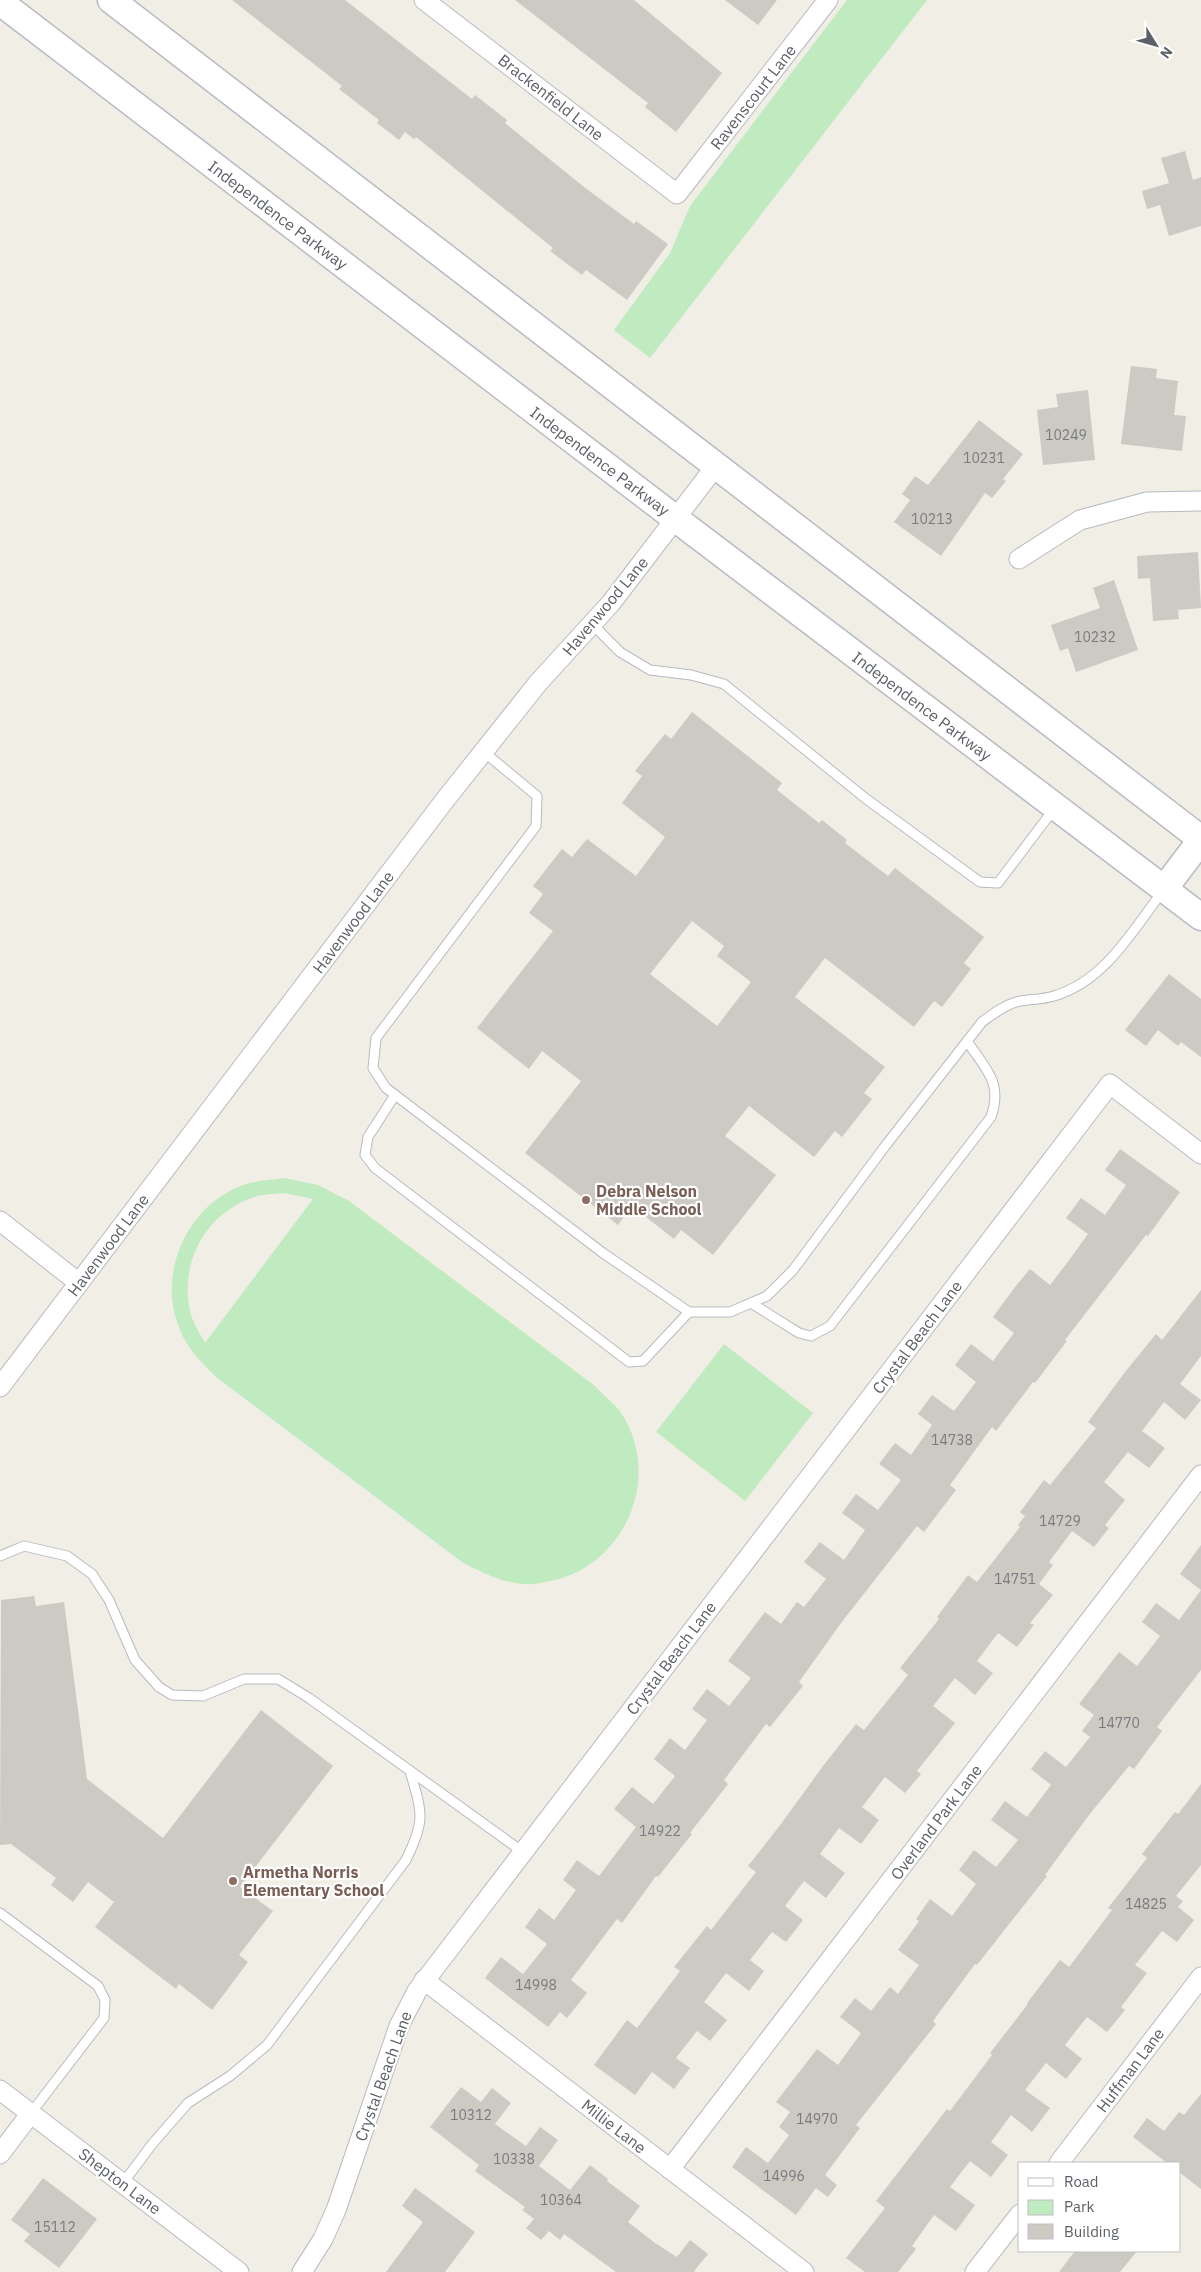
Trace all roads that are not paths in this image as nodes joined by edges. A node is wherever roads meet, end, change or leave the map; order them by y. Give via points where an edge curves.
1 (111, 0) edge
2 (424, 0) edge
3 (828, 0) edge
4 (0, 2) edge
5 (678, 194) joint
6 (716, 466) junction
7 (1201, 501) edge
8 (676, 519) junction
9 (1019, 559) dead end
10 (592, 624) junction
11 (484, 752) junction
12 (1056, 806) junction
13 (1201, 839) edge
14 (1164, 889) junction
15 (1201, 917) edge
16 (967, 1042) junction
17 (395, 1095) junction
18 (1201, 1154) edge
19 (0, 1221) edge
20 (79, 1283) junction
21 (751, 1303) junction
22 (689, 1312) junction
23 (0, 1387) edge
24 (1201, 1475) edge
25 (0, 1556) edge
26 (410, 1771) junction
27 (523, 1852) junction
28 (0, 1913) edge
29 (1201, 1977) edge
30 (424, 1980) junction
31 (0, 2090) edge
32 (31, 2113) junction
33 (0, 2154) edge
34 (1059, 2162) edge
35 (670, 2169) junction
36 (123, 2183) junction
37 (1018, 2217) edge
38 (239, 2272) edge
39 (302, 2272) edge
40 (804, 2272) edge
41 (975, 2272) edge

1 - 6 main road
2 - 5 street, Brackenfield Lane
3 - 5 street, Ravenscourt Lane
4 - 8 main road, Independence Parkway
6 - 8 street, Havenwood Lane
6 - 13 main road
7 - 9 street via 1147,502 1080,520
8 - 10 street, Havenwood Lane
8 - 12 main road, Independence Parkway
10 - 11 street, Havenwood Lane via 538,683
10 - 12 lane via 620,652 650,670 724,684 865,798 980,882 998,883
11 - 17 lane via 537,796 536,826 376,1038 373,1068 386,1088
11 - 20 street, Havenwood Lane
12 - 14 main road, Independence Parkway
13 - 14 main road
14 - 15 main road, Independence Parkway
14 - 16 lane via 1108,962 1084,983 1054,996 1016,1002 999,1010 982,1022
16 - 21 lane via 793,1270 767,1296
16 - 21 lane via 997,1092 991,1117 830,1326 811,1336 799,1333
17 - 22 lane via 603,1253
17 - 22 lane via 368,1136 365,1155 376,1168 629,1362 643,1361
18 - 27 street, Crystal Beach Lane via 1110,1084
19 - 20 street
20 - 23 street, Havenwood Lane
21 - 22 lane via 730,1312
24 - 35 street, Overland Park Lane
25 - 26 lane via 24,1546 67,1556 92,1574 109,1600 135,1660 159,1687 172,1695 203,1696 244,1679 278,1679
26 - 27 lane
26 - 36 lane via 421,1809 419,1834 406,1860 268,2045 230,2076 188,2103
27 - 30 street, Crystal Beach Lane
28 - 32 lane via 98,1986 105,2000 104,2018
29 - 34 street, Huffman Lane
30 - 35 street, Millie Lane
30 - 39 street, Crystal Beach Lane via 399,2026 336,2210 323,2239
31 - 32 street, Shepton Lane
32 - 33 street
32 - 36 street, Shepton Lane
35 - 40 street, Millie Lane
36 - 38 street, Shepton Lane
37 - 41 street

